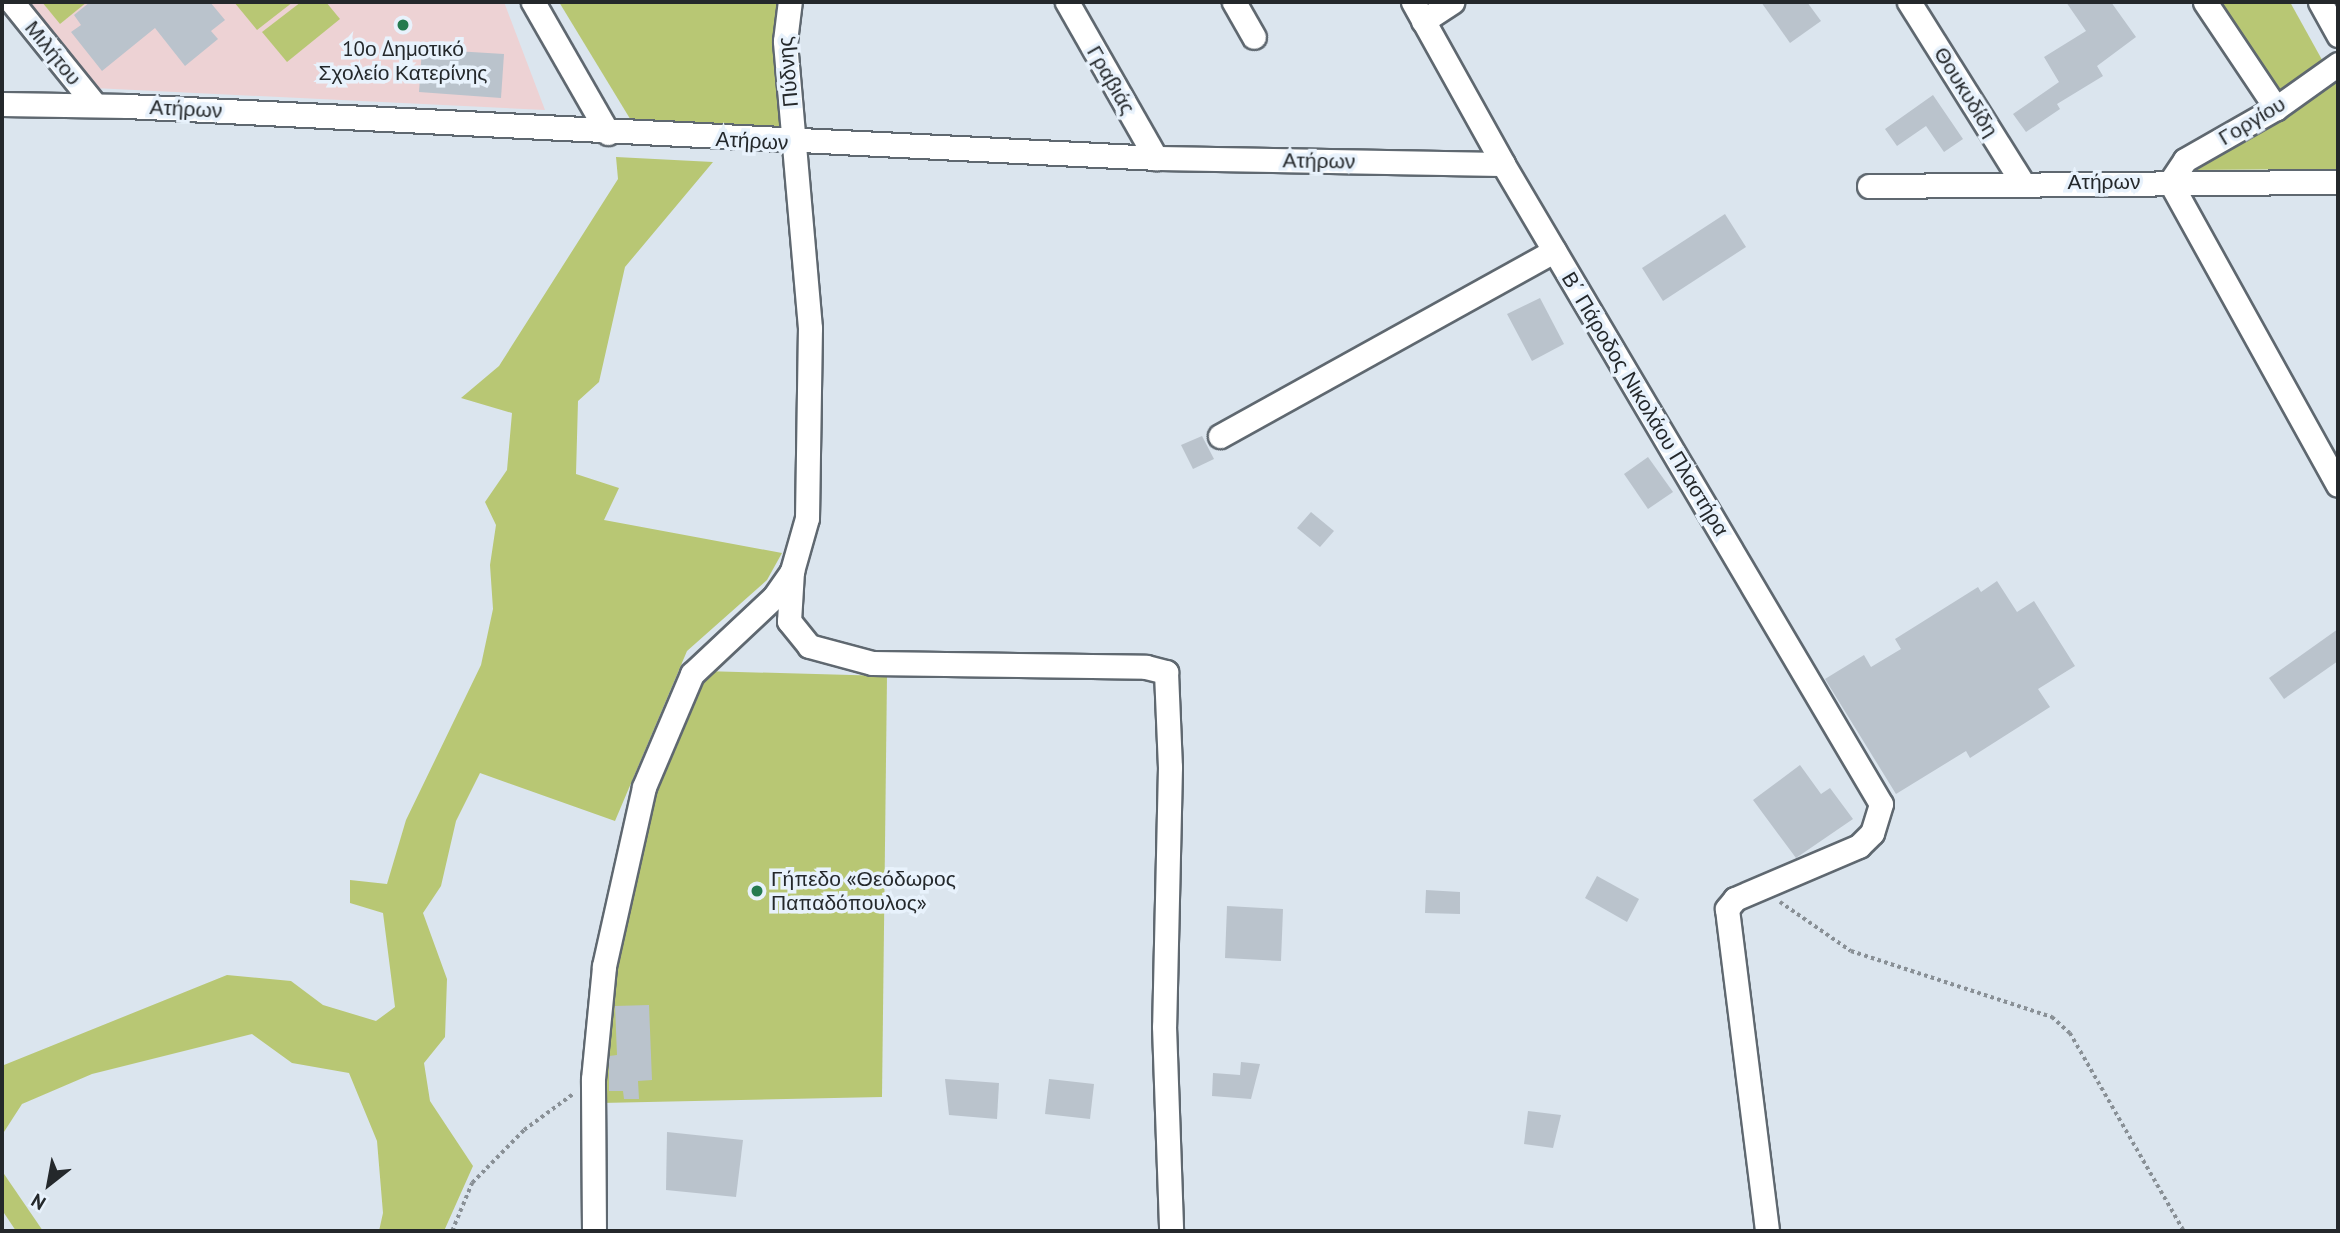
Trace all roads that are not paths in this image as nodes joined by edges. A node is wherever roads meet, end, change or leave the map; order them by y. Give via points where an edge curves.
1 (12, 2) edge
2 (533, 2) edge
3 (790, 2) edge
4 (1067, 2) edge
5 (1234, 2) edge
6 (1452, 2) edge
7 (1909, 2) edge
8 (2205, 2) edge
9 (2320, 2) edge
10 (1418, 11) edge
11 (2338, 36) edge
12 (1254, 37) dead end
13 (2338, 64) edge
14 (2, 104) edge
15 (95, 105) junction
16 (2276, 108) junction
17 (608, 133) junction
18 (795, 143) junction
19 (1156, 158) junction
20 (1503, 164) junction
21 (2022, 182) junction
22 (2170, 182) junction
23 (2338, 182) edge
24 (1869, 186) dead end
25 (1554, 251) junction
26 (1220, 436) dead end
27 (2338, 485) edge
28 (792, 571) junction
29 (594, 1231) edge
30 (1171, 1231) edge
31 (1767, 1231) edge

1 - 15 street, Μιλήτου
2 - 17 street
3 - 18 street, Πύδνης via 785,41
4 - 19 street, Γραβιάς
5 - 12 street
6 - 10 street
7 - 21 street, Θουκυδίδη
8 - 16 street
9 - 11 street
10 - 20 street, Β΄ Πάροδος Νικολάου Πλαστήρα
13 - 16 street, Γοργίου
14 - 15 street, Ατήρων
15 - 17 street, Ατήρων
16 - 22 street, Γοργίου via 2185,160
17 - 18 street, Ατήρων
18 - 19 street, Ατήρων
18 - 28 street, Πύδνης via 810,328 807,518
19 - 20 street, Ατήρων
20 - 25 street, Β΄ Πάροδος Νικολάου Πλαστήρα
21 - 22 street, Ατήρων
21 - 24 street, Ατήρων
22 - 23 street, Ατήρων
22 - 27 street
25 - 26 street
25 - 31 street, Β΄ Πάροδος Νικολάου Πλαστήρα via 1881,804 1872,833 1859,846 1735,899 1726,921
28 - 29 street via 774,597 692,674 645,787 604,966 593,1079
28 - 30 street via 789,621 809,646 859,660 1146,667 1166,672 1170,767 1164,1026

